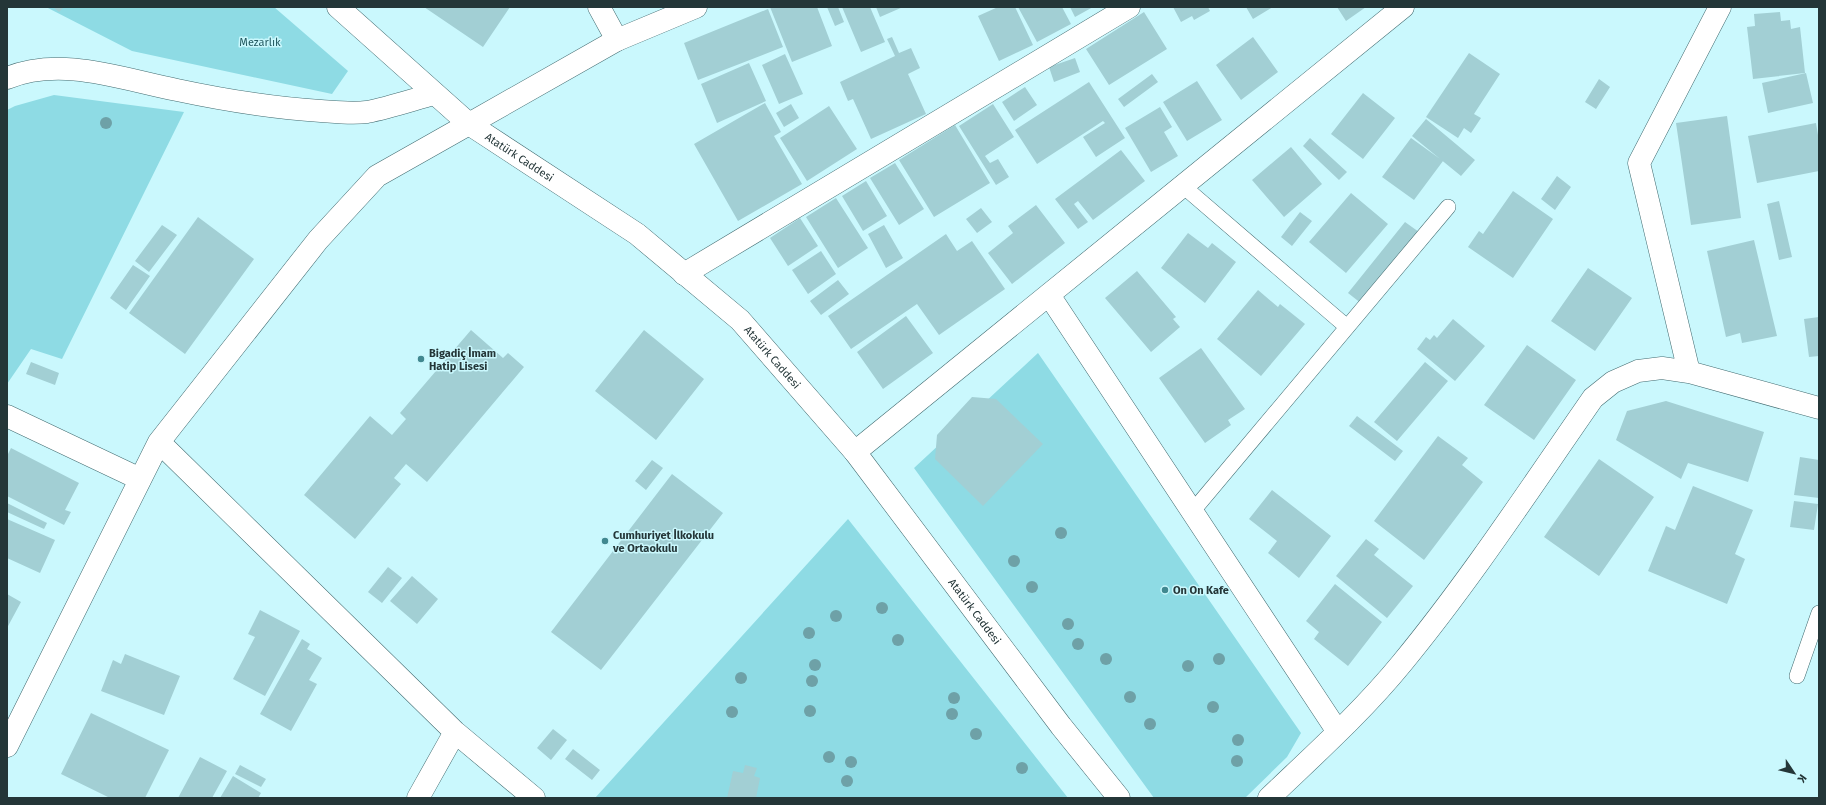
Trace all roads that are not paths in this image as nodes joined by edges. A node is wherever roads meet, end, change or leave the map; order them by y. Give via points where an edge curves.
1 (338, 7) edge
2 (599, 7) edge
3 (696, 7) edge
4 (1129, 7) edge
5 (1403, 7) edge
6 (1720, 7) edge
7 (617, 40) junction
8 (7, 78) edge
9 (434, 94) junction
10 (469, 124) junction
11 (1183, 186) junction
12 (1448, 207) dead end
13 (684, 274) junction
14 (1049, 295) junction
15 (1347, 327) junction
16 (1689, 372) junction
17 (1819, 408) edge
18 (7, 416) edge
19 (159, 442) junction
20 (855, 452) junction
21 (140, 479) junction
22 (1192, 512) junction
23 (1819, 613) edge
24 (1797, 676) dead end
25 (455, 732) junction
26 (1338, 732) junction
27 (7, 746) edge
28 (418, 798) edge
29 (534, 798) edge
30 (1119, 798) edge
31 (1269, 798) edge

1 - 9 street, Atatürk Caddesi
2 - 7 street
3 - 7 street
4 - 13 street
5 - 11 street
6 - 16 street via 1639,163
7 - 10 street
8 - 9 street via 23,72 58,68 90,71 244,102 320,111 366,112
9 - 10 street, Atatürk Caddesi
10 - 13 street, Atatürk Caddesi via 637,234
10 - 19 street via 377,176 318,240
11 - 14 street
11 - 15 lane
12 - 15 lane
13 - 20 street, Atatürk Caddesi via 740,320
14 - 20 street
14 - 22 street
15 - 22 lane
16 - 17 street
16 - 26 street via 1662,368 1638,371 1613,382 1593,398 1480,560 1402,663
18 - 21 street
19 - 21 street
19 - 25 street
20 - 30 street, Atatürk Caddesi via 1061,726
21 - 27 street
22 - 26 street
23 - 24 lane
25 - 28 street
25 - 29 street
26 - 31 street

